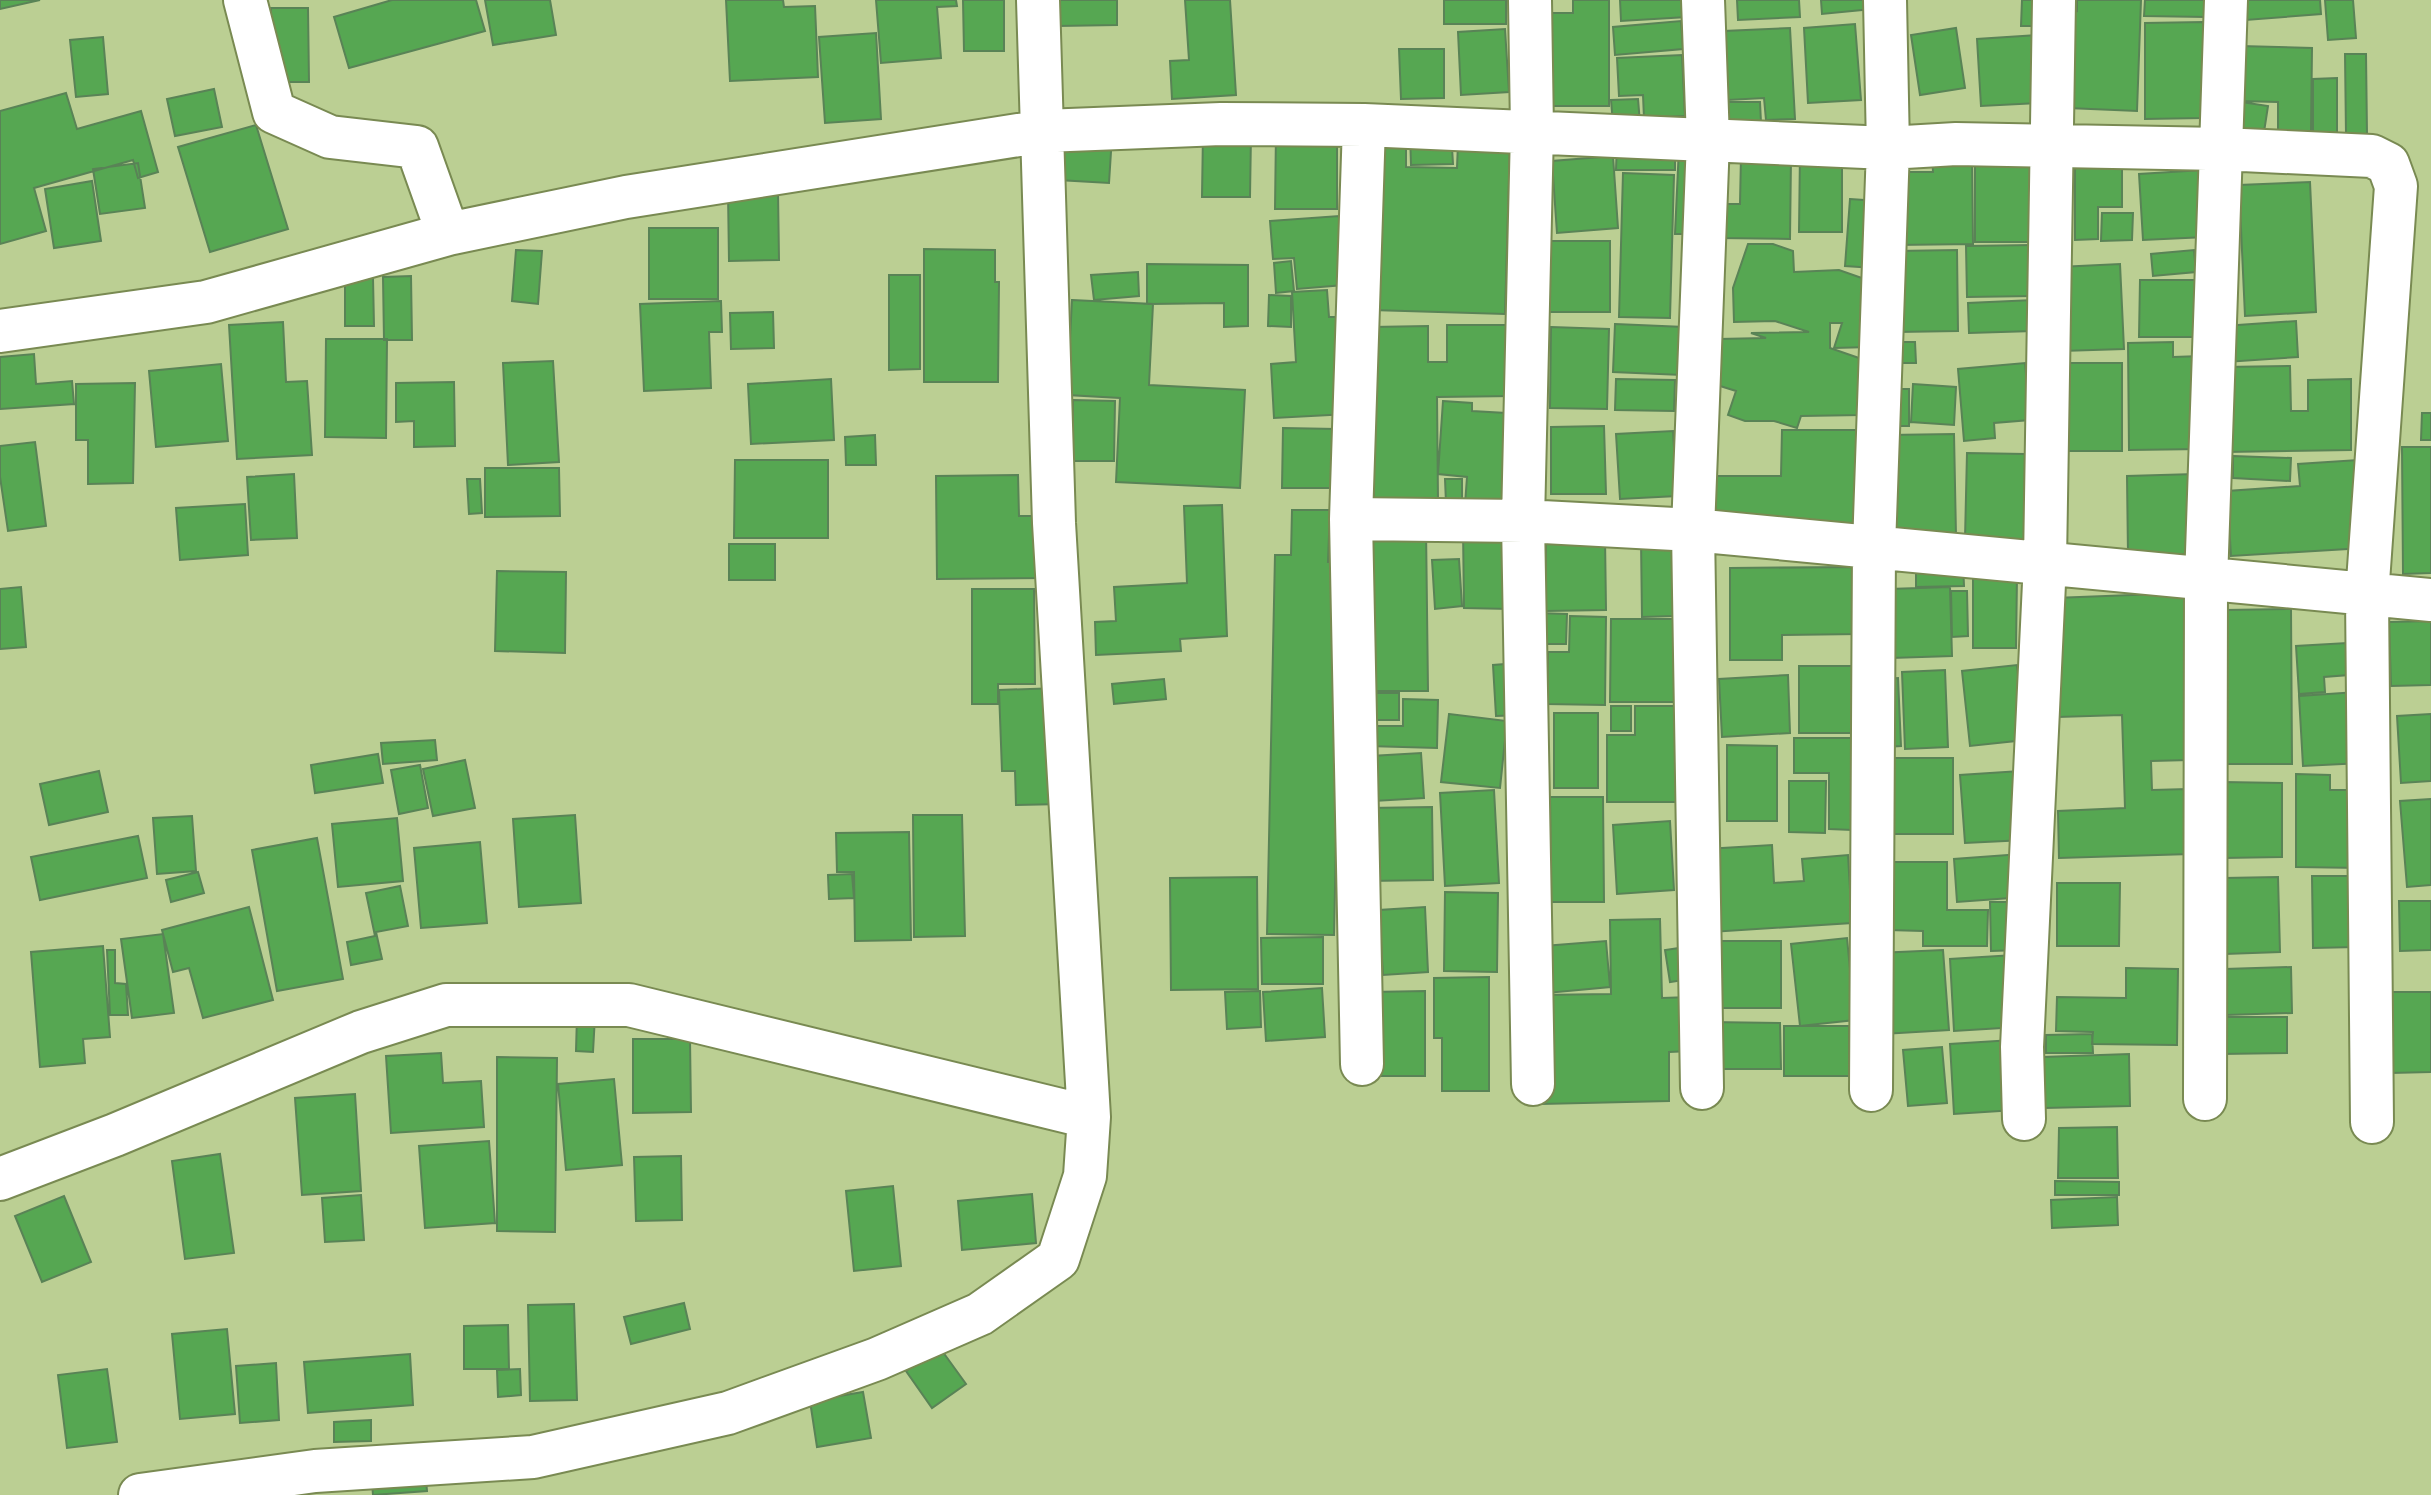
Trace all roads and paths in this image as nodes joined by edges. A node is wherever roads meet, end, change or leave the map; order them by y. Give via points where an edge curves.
1 (245, 0) edge
2 (1038, 0) edge
3 (1530, 0) edge
4 (1703, 0) edge
5 (1885, 0) edge
6 (2054, 0) edge
7 (2226, 0) edge
8 (1364, 125) junction
9 (1532, 130) junction
10 (1044, 131) junction
11 (1708, 140) junction
12 (2051, 147) junction
13 (1888, 148) junction
14 (2221, 149) junction
15 (448, 234) junction
16 (0, 331) edge
17 (1351, 519) junction
18 (1523, 521) junction
19 (1693, 530) junction
20 (1874, 547) junction
21 (2045, 562) junction
22 (2206, 581) junction
23 (2367, 596) junction
24 (2431, 600) edge
25 (1362, 1064) dead end
26 (1533, 1084) dead end
27 (1702, 1088) dead end
28 (1871, 1090) dead end
29 (2205, 1099) dead end
30 (1089, 1117) junction
31 (2024, 1119) dead end
32 (2372, 1122) dead end
33 (0, 1179) edge
34 (140, 1495) edge

1 - 15 street via 274,112 330,137 417,147
2 - 10 street
3 - 9 street
4 - 11 street
5 - 13 street
6 - 12 street
7 - 14 street
8 - 9 street
8 - 10 street
8 - 17 street
9 - 11 street
9 - 18 street
10 - 15 street via 626,197
10 - 30 street via 1054,523
11 - 13 street
11 - 19 street
12 - 13 street
12 - 14 street
12 - 21 street
13 - 20 street
14 - 22 street
14 - 23 street via 2372,156 2388,164 2396,186
15 - 16 street via 218,299
17 - 18 street
17 - 25 street
18 - 19 street
18 - 26 street
19 - 20 street
19 - 27 street
20 - 21 street
20 - 28 street
21 - 22 street
21 - 31 street via 2022,1047
22 - 23 street
22 - 29 street
23 - 24 street
23 - 32 street
30 - 33 street via 629,1005 446,1005 361,1032
30 - 34 street via 1085,1176 1058,1259 980,1314 877,1359 728,1413 533,1457 315,1471

